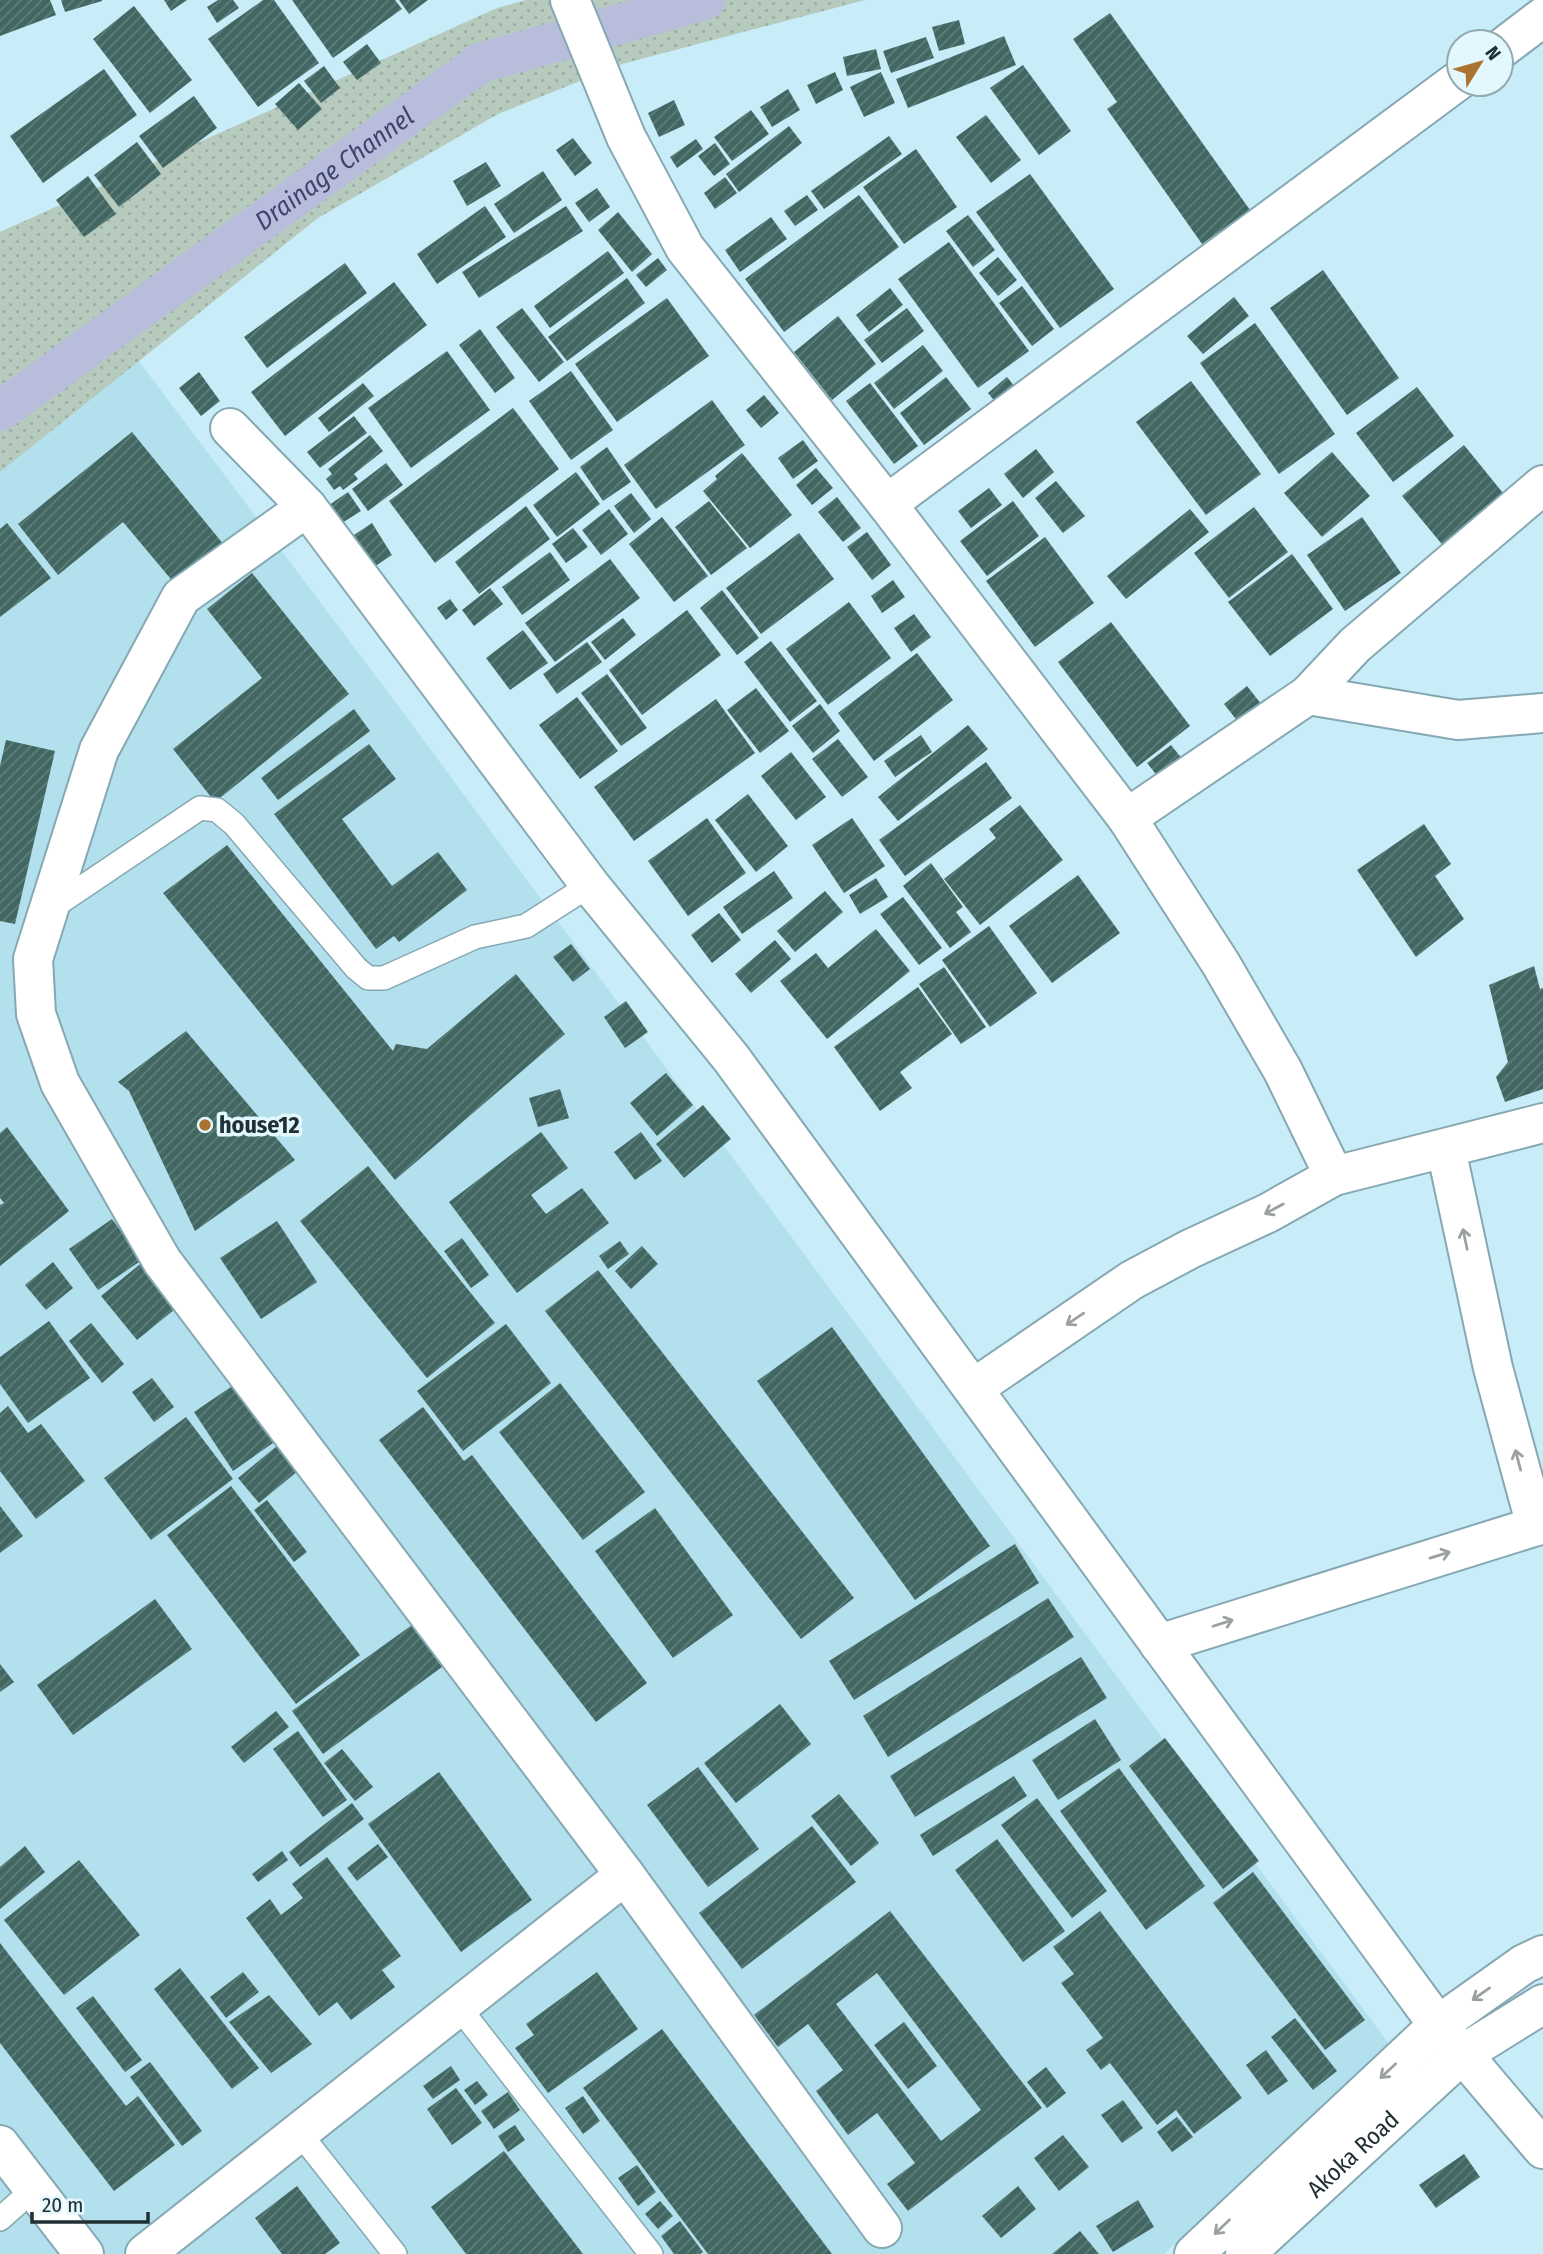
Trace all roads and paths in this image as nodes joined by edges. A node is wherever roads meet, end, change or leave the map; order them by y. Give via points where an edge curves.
1 (570, 0) edge
2 (1543, 18) edge
3 (1515, 38) edge
4 (1445, 90) edge
5 (230, 428) dead end
6 (1543, 485) edge
7 (887, 504) junction
8 (307, 507) junction
9 (1308, 695) junction
10 (1543, 713) edge
11 (1127, 818) junction
12 (590, 885) junction
13 (47, 911) junction
14 (16, 956) edge
15 (1543, 1124) edge
16 (1446, 1149) junction
17 (1334, 1176) junction
18 (974, 1388) junction
19 (1540, 1525) edge
20 (1158, 1644) junction
21 (625, 1875) junction
22 (1534, 1959) edge
23 (1542, 2005) edge
24 (458, 2006) junction
25 (1438, 2025) junction
26 (1461, 2055) junction
27 (298, 2131) junction
28 (0, 2145) edge
29 (1543, 2149) edge
30 (34, 2189) junction
31 (0, 2219) edge
32 (882, 2228) dead end
33 (84, 2254) edge
34 (145, 2254) edge
35 (395, 2254) edge
36 (651, 2254) edge
37 (1194, 2254) edge
38 (1245, 2254) edge

1 - 7 street via 626,137 685,248
2 - 3 street
4 - 7 street
5 - 8 street
6 - 9 street via 1355,645
7 - 11 street
8 - 12 street
8 - 13 street via 181,597 99,750
9 - 10 street via 1458,720
9 - 11 street
11 - 17 street via 1283,1071
12 - 13 lane via 526,926 475,937 384,978 368,978 234,824 217,810 200,808
12 - 18 street via 731,1058
13 - 14 street
14 - 21 street via 60,1083 162,1261
15 - 16 street
16 - 17 street
19 -> 16 street via 1493,1368
17 -> 18 street via 1132,1280
18 - 20 street
20 -> 19 street
20 - 25 street
21 - 24 street
21 - 32 street
22 -> 25 street
23 - 26 street, Akoka Road
24 - 27 street
24 - 36 lane
25 - 26 street
25 -> 37 street
26 - 29 street
26 - 38 street, Akoka Road
27 - 34 street
27 - 35 lane
28 - 30 street
30 - 31 lane
30 - 33 street

